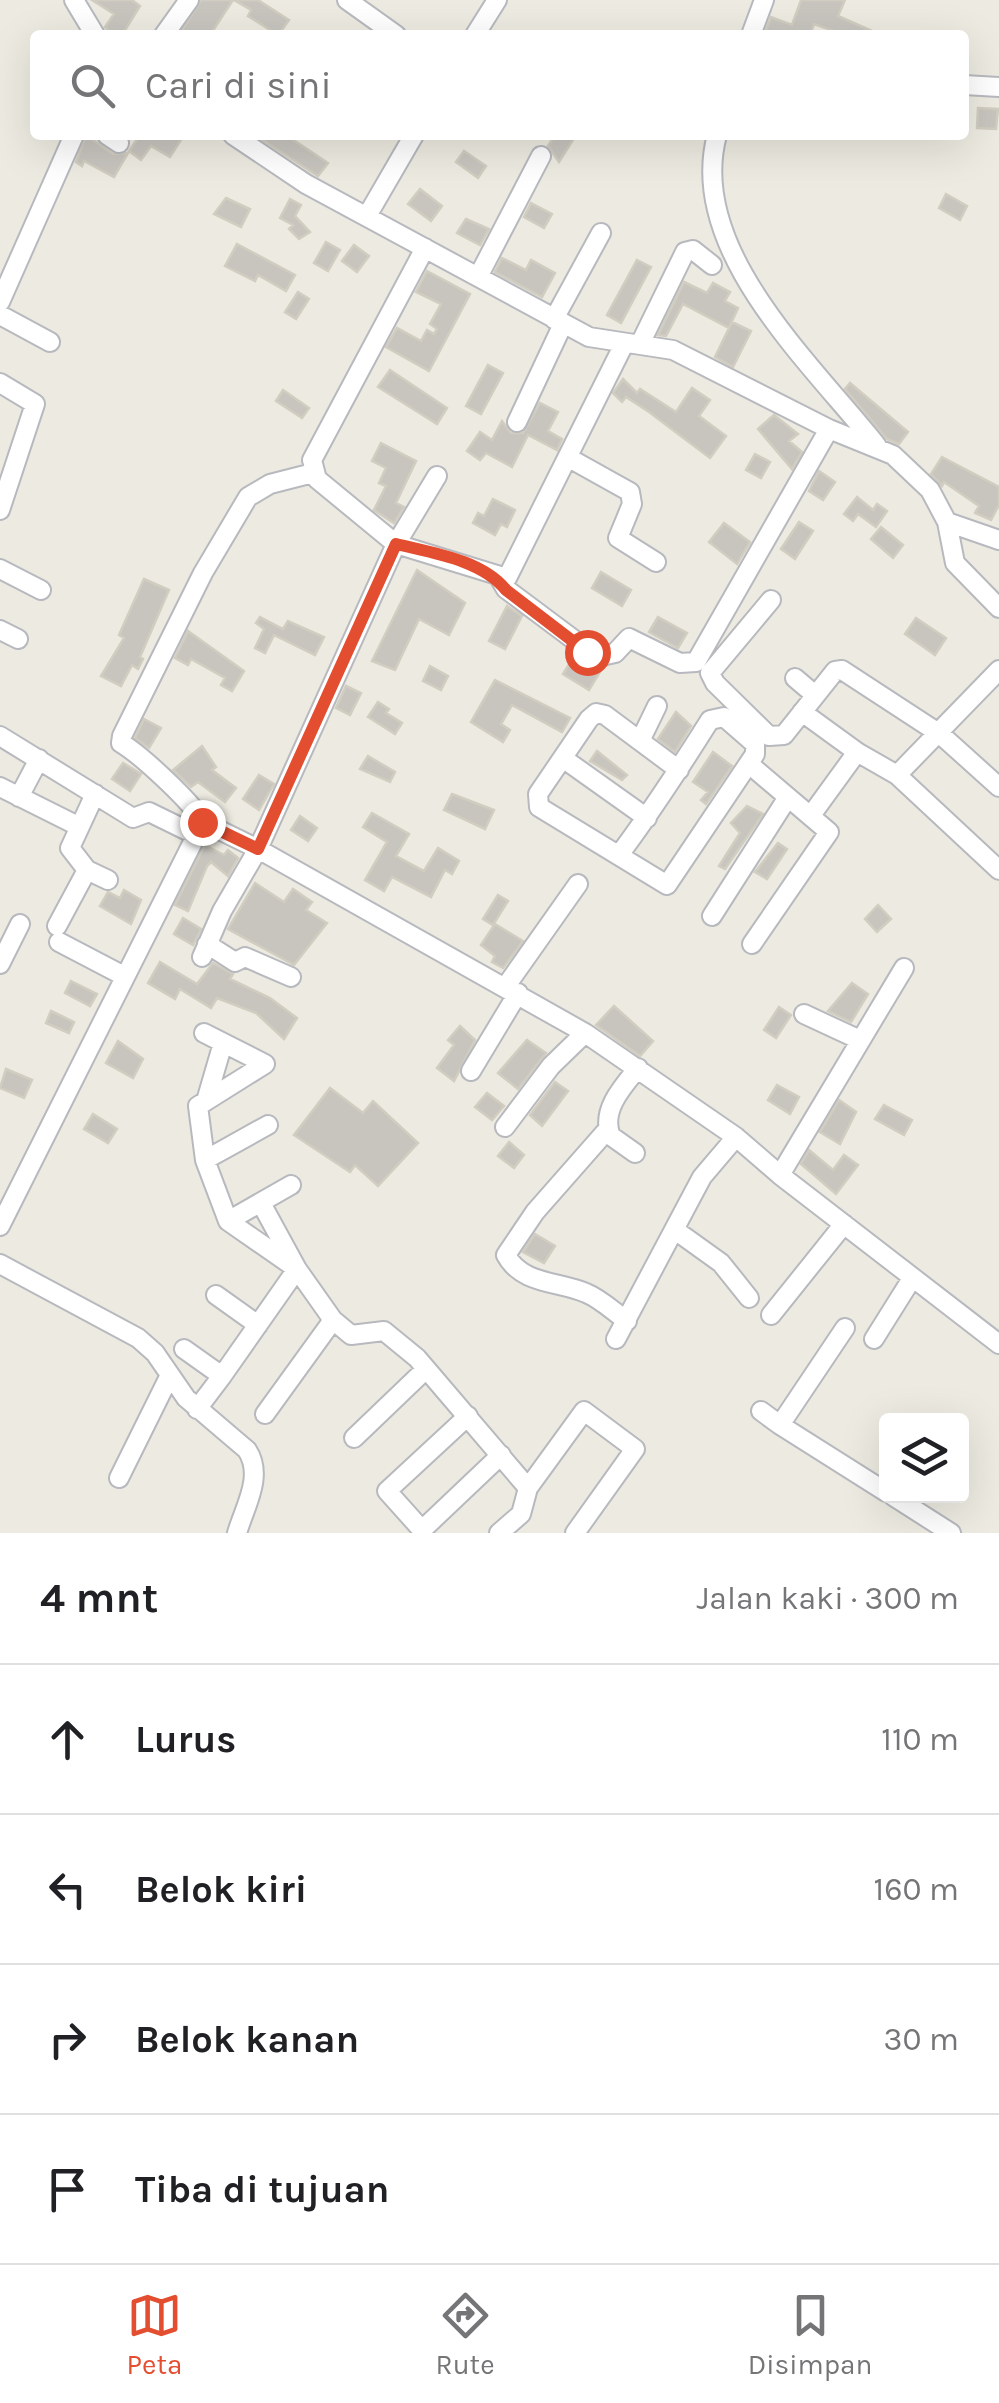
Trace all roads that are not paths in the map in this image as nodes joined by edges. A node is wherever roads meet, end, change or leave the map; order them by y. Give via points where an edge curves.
1 (74, 0) edge
2 (189, 0) edge
3 (346, 0) edge
4 (497, 0) edge
5 (764, 0) edge
6 (92, 30) edge
7 (168, 30) edge
8 (389, 30) edge
9 (478, 30) edge
10 (752, 30) edge
11 (969, 86) edge
12 (999, 87) edge
13 (72, 140) edge
14 (240, 140) edge
15 (411, 140) edge
16 (715, 140) edge
17 (541, 156) dead end
18 (366, 216) junction
19 (602, 232) dead end
20 (426, 248) junction
21 (712, 265) dead end
22 (478, 277) junction
23 (0, 302) edge
24 (0, 315) edge
25 (558, 322) junction
26 (50, 342) dead end
27 (632, 344) junction
28 (0, 383) edge
29 (517, 422) dead end
30 (829, 429) junction
31 (878, 446) junction
32 (569, 458) junction
33 (312, 473) junction
34 (436, 476) dead end
35 (0, 510) edge
36 (948, 522) junction
37 (999, 540) edge
38 (396, 544) junction
39 (656, 562) dead end
40 (0, 568) edge
41 (500, 579) junction
42 (41, 590) dead end
43 (771, 600) dead end
44 (999, 608) edge
45 (0, 630) edge
46 (18, 639) dead end
47 (999, 670) edge
48 (795, 678) dead end
49 (815, 695) junction
50 (656, 706) dead end
51 (802, 712) junction
52 (940, 734) junction
53 (0, 736) edge
54 (640, 742) junction
55 (858, 752) junction
56 (39, 759) junction
57 (564, 759) junction
58 (748, 764) junction
59 (678, 770) junction
60 (896, 775) junction
61 (0, 787) edge
62 (999, 788) edge
63 (96, 794) junction
64 (19, 797) junction
65 (788, 798) junction
66 (812, 814) junction
67 (647, 818) junction
68 (78, 826) junction
69 (199, 829) junction
70 (258, 849) junction
71 (619, 854) junction
72 (87, 870) junction
73 (999, 870) edge
74 (108, 880) dead end
75 (578, 884) dead end
76 (712, 916) dead end
77 (20, 924) dead end
78 (752, 944) dead end
79 (0, 964) edge
80 (904, 968) dead end
81 (124, 976) junction
82 (291, 977) dead end
83 (512, 989) junction
84 (804, 1014) dead end
85 (204, 1033) dead end
86 (585, 1033) junction
87 (860, 1040) junction
88 (223, 1043) junction
89 (638, 1068) junction
90 (471, 1071) dead end
91 (206, 1100) junction
92 (268, 1125) dead end
93 (505, 1128) dead end
94 (608, 1129) junction
95 (736, 1138) junction
96 (635, 1153) dead end
97 (204, 1160) junction
98 (780, 1174) junction
99 (9, 1183) edge
100 (291, 1185) dead end
101 (261, 1203) junction
102 (228, 1222) junction
103 (844, 1224) junction
104 (0, 1226) edge
105 (675, 1230) junction
106 (0, 1264) edge
107 (298, 1269) junction
108 (911, 1280) junction
109 (216, 1294) dead end
110 (749, 1298) dead end
111 (772, 1314) dead end
112 (333, 1320) junction
113 (627, 1321) junction
114 (258, 1325) junction
115 (845, 1328) dead end
116 (616, 1339) dead end
117 (874, 1340) dead end
118 (999, 1344) edge
119 (184, 1348) dead end
120 (426, 1368) junction
121 (170, 1375) junction
122 (222, 1376) junction
123 (197, 1408) junction
124 (761, 1411) dead end
125 (264, 1414) dead end
126 (468, 1416) junction
127 (780, 1425) junction
128 (354, 1438) dead end
129 (501, 1455) junction
130 (119, 1478) dead end
131 (879, 1487) edge
132 (528, 1488) junction
133 (904, 1503) edge
134 (236, 1533) edge
135 (500, 1533) edge
136 (575, 1533) edge
137 (951, 1533) edge

1 - 6 street
2 - 7 street
3 - 8 street
4 - 9 street
5 - 10 street
11 - 12 street
13 - 23 street
14 - 18 street
15 - 18 street
16 - 31 street via 709,184 737,264
17 - 22 street
18 - 20 street
19 - 25 street
20 - 22 street
20 - 33 street via 312,460
21 - 27 street via 686,252
22 - 25 street
24 - 26 street
25 - 27 street via 589,337
25 - 29 street
27 - 30 street via 673,350
27 - 32 street
28 - 35 street via 35,404
30 - 31 street
30 - 41 street via 696,662 680,663 629,638 597,658
31 - 36 street via 930,490
32 - 39 street via 630,492 618,538
32 - 41 street via 510,575
33 - 38 street
33 - 69 street via 248,496 122,736 121,743 196,809
34 - 38 street
36 - 37 street
36 - 44 street via 956,564
38 - 41 street
38 - 70 street
40 - 42 street
43 - 51 street via 710,677 774,738 784,736
45 - 46 street
47 - 52 street
48 - 49 street
49 - 51 street
49 - 52 street via 842,670
50 - 54 street
51 - 55 street
52 - 60 street
52 - 62 street
53 - 56 street
54 - 57 street via 596,713
54 - 59 street
55 - 60 street
55 - 66 street
56 - 63 street
56 - 64 street
57 - 67 street
57 - 71 street via 538,794 539,808
58 - 59 street via 755,744 717,716
58 - 65 street
58 - 71 street via 666,885
59 - 67 street
60 - 73 street
61 - 64 street
63 - 68 street
63 - 69 street via 133,818 148,812
64 - 68 street
65 - 66 street
65 - 76 street
66 - 78 street via 830,834
67 - 71 street
68 - 72 street via 70,848
69 - 70 street
69 - 81 street
70 - 82 street via 205,951 234,962 245,957
70 - 83 street
72 - 74 street
72 - 81 street via 58,934
75 - 83 street
77 - 79 street
80 - 87 street
81 - 99 street
83 - 86 street
83 - 90 street
84 - 87 street
85 - 88 street
86 - 89 street
86 - 93 street
87 - 98 street
88 - 91 street
88 - 91 street via 265,1064
89 - 94 street via 621,1089
89 - 95 street
91 - 97 street via 198,1106
92 - 97 street
94 - 96 street
94 - 113 street via 534,1212 506,1255 526,1274 585,1292
95 - 98 street
95 - 105 street via 702,1177
97 - 102 street
98 - 103 street
99 - 104 street
100 - 101 street
101 - 102 street
101 - 107 street
102 - 107 street
103 - 108 street
103 - 111 street
105 - 110 street via 721,1263
105 - 113 street
106 - 121 street via 138,1338
107 - 112 street
107 - 114 street
108 - 117 street
108 - 118 street
109 - 114 street
112 - 120 street via 351,1335 384,1331
112 - 125 street
113 - 116 street
114 - 122 street
115 - 127 street
119 - 122 street
120 - 126 street
120 - 128 street
121 - 123 street
121 - 130 street
122 - 123 street
123 - 134 street via 253,1460
124 - 127 street
126 - 129 street
126 - 129 street via 387,1491 422,1530
127 - 131 street
129 - 132 street
132 - 135 street via 521,1514
132 - 136 street via 584,1412 635,1449
133 - 137 street

